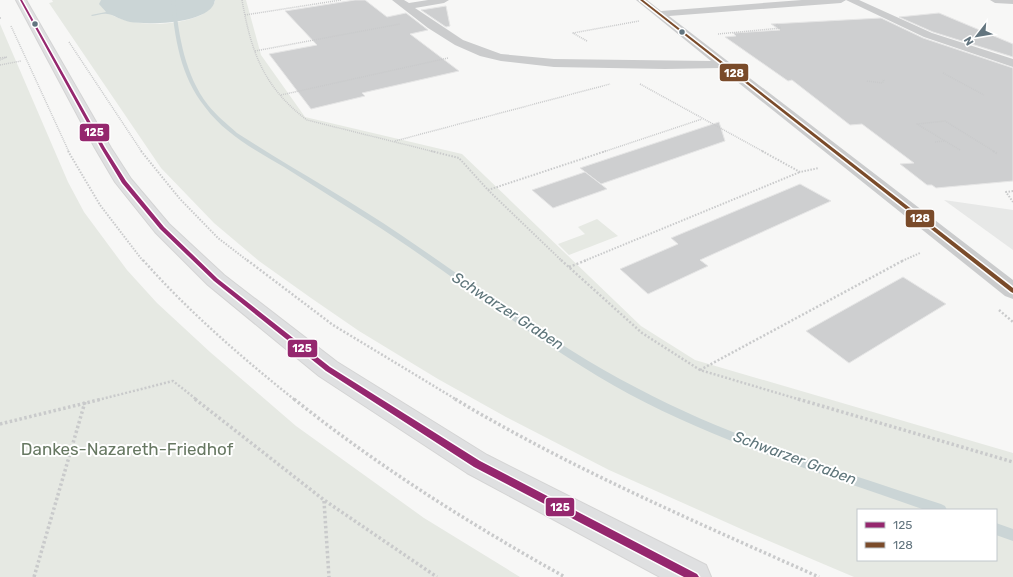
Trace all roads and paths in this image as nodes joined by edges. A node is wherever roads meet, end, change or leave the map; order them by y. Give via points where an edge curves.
1 (21, 0) edge
2 (242, 0) edge
3 (340, 0) edge
4 (444, 0) edge
5 (641, 0) edge
6 (841, 0) edge
7 (851, 0) edge
8 (995, 0) edge
9 (1013, 1) edge
10 (402, 3) edge
11 (659, 14) junction
12 (245, 15) junction
13 (644, 20) dead end
14 (782, 23) dead end
15 (397, 24) dead end
16 (711, 35) dead end
17 (67, 39) dead end
18 (586, 41) dead end
19 (255, 51) junction
20 (439, 60) dead end
21 (21, 61) dead end
22 (1013, 63) edge
23 (723, 64) junction
24 (0, 65) edge
25 (943, 73) dead end
26 (882, 79) dead end
27 (867, 81) dead end
28 (637, 82) dead end
29 (615, 83) dead end
30 (281, 95) junction
31 (984, 95) dead end
32 (702, 119) junction
33 (394, 141) junction
34 (945, 141) junction
35 (935, 142) dead end
36 (960, 150) dead end
37 (998, 154) dead end
38 (819, 168) dead end
39 (800, 172) junction
40 (488, 190) junction
41 (1013, 191) edge
42 (1013, 202) edge
43 (920, 254) dead end
44 (569, 267) junction
45 (1013, 291) edge
46 (700, 370) junction
47 (85, 402) junction
48 (0, 424) edge
49 (1013, 462) edge
50 (324, 500) junction
51 (34, 577) edge
52 (329, 577) edge
53 (437, 577) edge
54 (694, 577) edge
55 (819, 577) edge

1 - 54 main road via 124,182 162,228 216,280 328,369 477,464
2 - 12 path
3 - 12 path
4 - 10 street
5 - 11 street
6 - 11 street
7 - 22 street via 939,39
8 - 9 street
10 - 23 street via 459,43 503,58 658,65
11 - 23 street
12 - 19 path
13 - 18 path via 574,33
14 - 16 path via 774,24 781,28
15 - 19 path
17 - 55 path via 136,145 180,199 218,238 333,325 467,406 576,465
19 - 30 path via 257,60
20 - 30 path
21 - 24 path
23 - 45 street
25 - 31 path
26 - 27 path via 884,81 879,84
28 - 32 path
29 - 33 path
30 - 33 path via 307,120
32 - 39 path
32 - 40 path
33 - 40 path via 459,158
34 - 35 path
34 - 36 path
34 - 37 path via 917,124 945,122
38 - 39 path
39 - 44 path
40 - 44 path
41 - 42 path via 1006,192
43 - 46 path via 914,254
44 - 46 path via 642,333
46 - 49 path
47 - 48 path
47 - 50 path via 174,381
47 - 51 path
50 - 52 path
50 - 53 path

